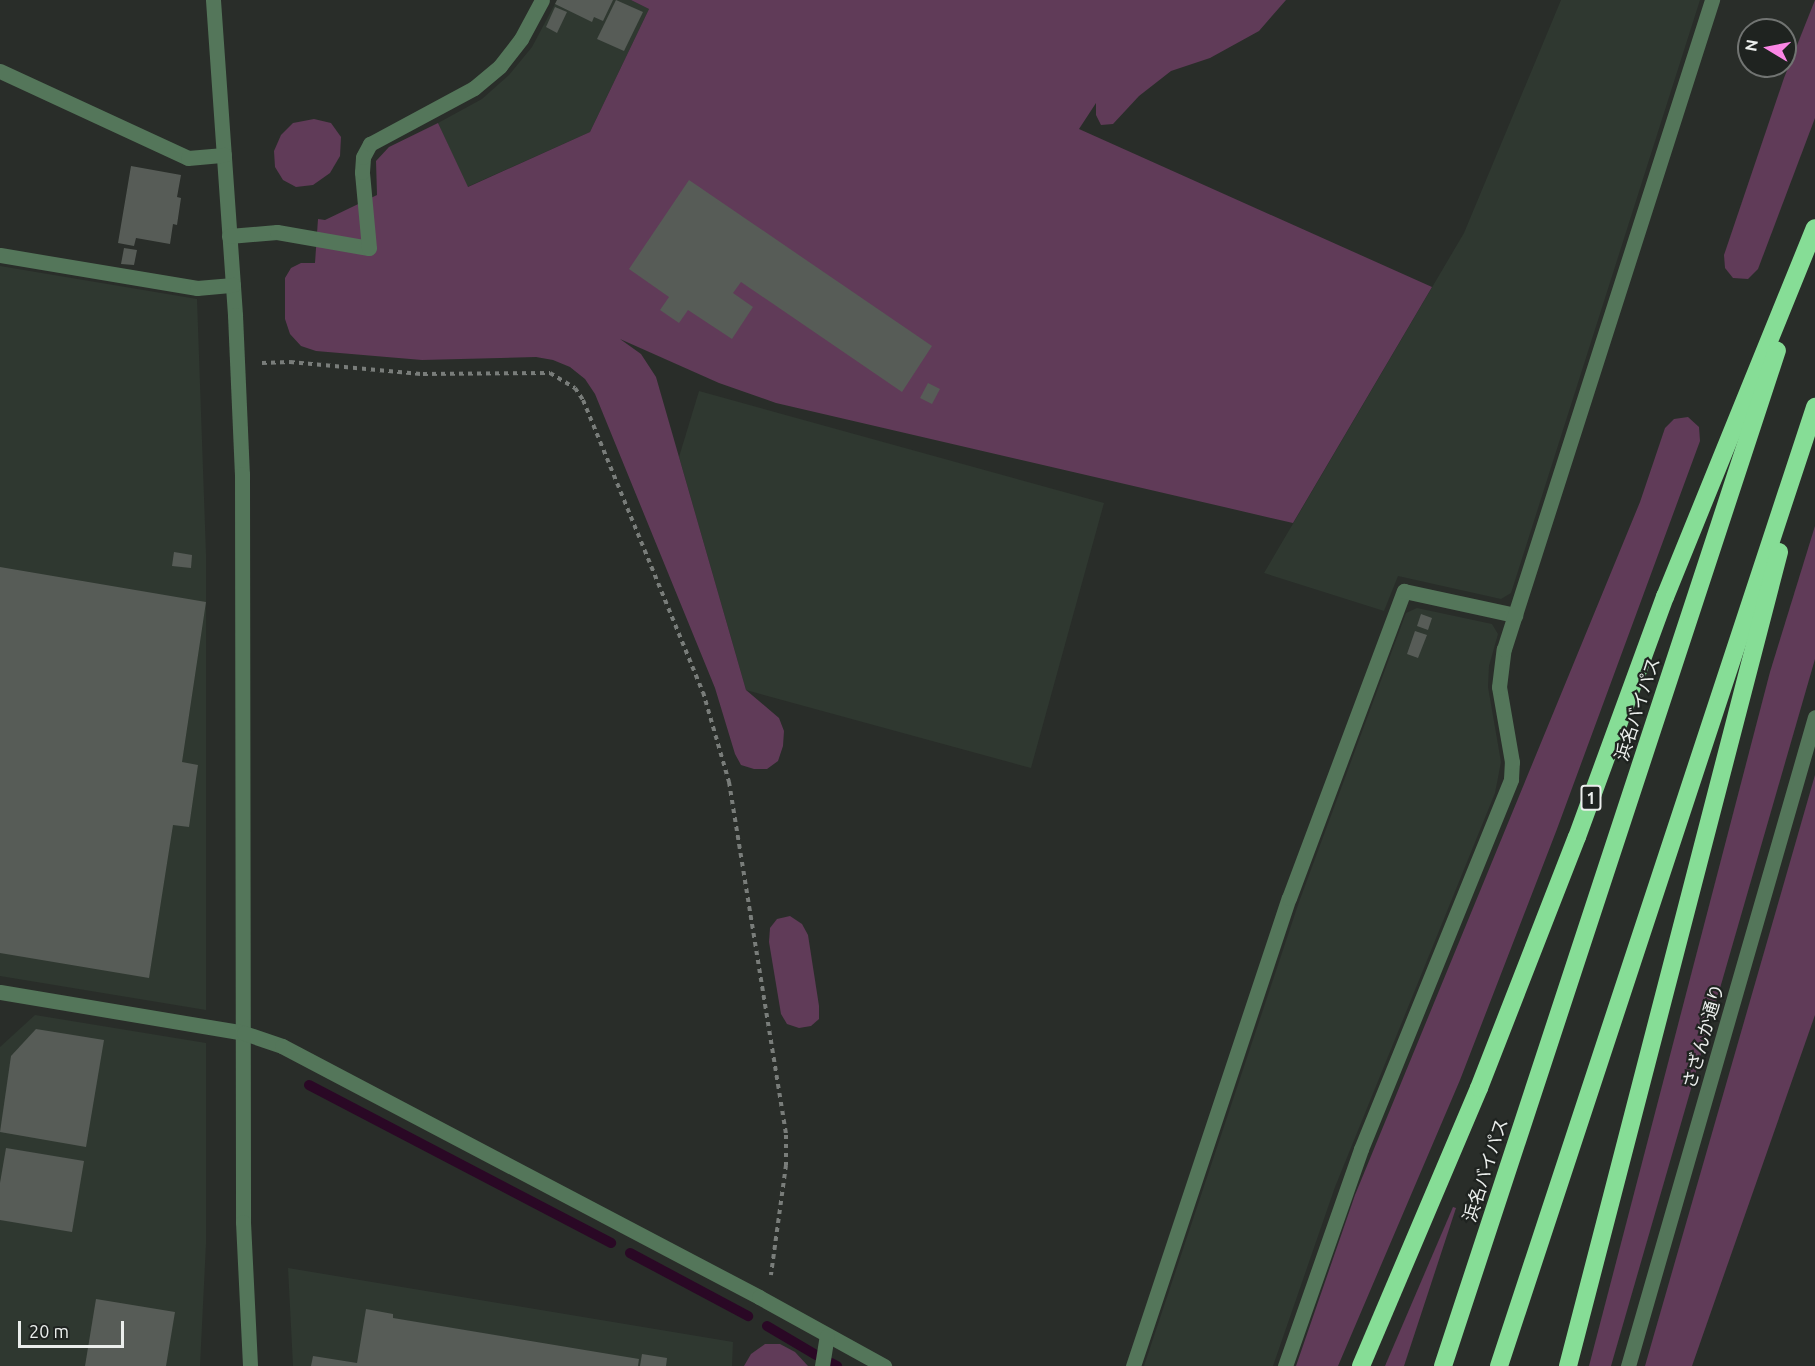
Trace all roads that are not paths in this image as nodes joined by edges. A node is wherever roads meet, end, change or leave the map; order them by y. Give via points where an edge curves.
1 (213, 0) edge
2 (542, 0) edge
3 (1712, 0) edge
4 (0, 71) edge
5 (224, 155) junction
6 (1815, 228) edge
7 (230, 236) junction
8 (1815, 236) edge
9 (0, 255) edge
10 (233, 285) junction
11 (1815, 409) edge
12 (1515, 615) junction
13 (1815, 717) edge
14 (0, 992) edge
15 (244, 1033) junction
16 (827, 1336) junction
17 (250, 1366) edge
18 (822, 1366) edge
19 (884, 1366) edge
20 (1133, 1366) edge
21 (1285, 1366) edge
22 (1361, 1366) edge
23 (1443, 1366) edge
24 (1499, 1366) edge
25 (1568, 1366) edge
26 (1628, 1366) edge

1 - 5 street
2 - 7 street via 521,39 500,66 474,88 370,144 363,157 362,172 369,248 277,232
3 - 12 street
4 - 5 street via 188,158
5 - 7 street
6 - 22 highway, 1 via 1665,597 1492,1056
7 - 10 street
8 - 23 highway, 浜名バイパス / 1
9 - 10 street via 197,288
10 - 15 street via 244,554
11 - 24 highway
11 - 25 highway
12 - 20 street via 1404,591 1289,898
12 - 21 street via 1502,658 1499,687 1512,762 1511,779 1357,1160
13 - 26 street, さざんか通り
14 - 15 street
15 - 16 street via 282,1046
15 - 17 street via 243,1221
16 - 18 street
16 - 19 street

